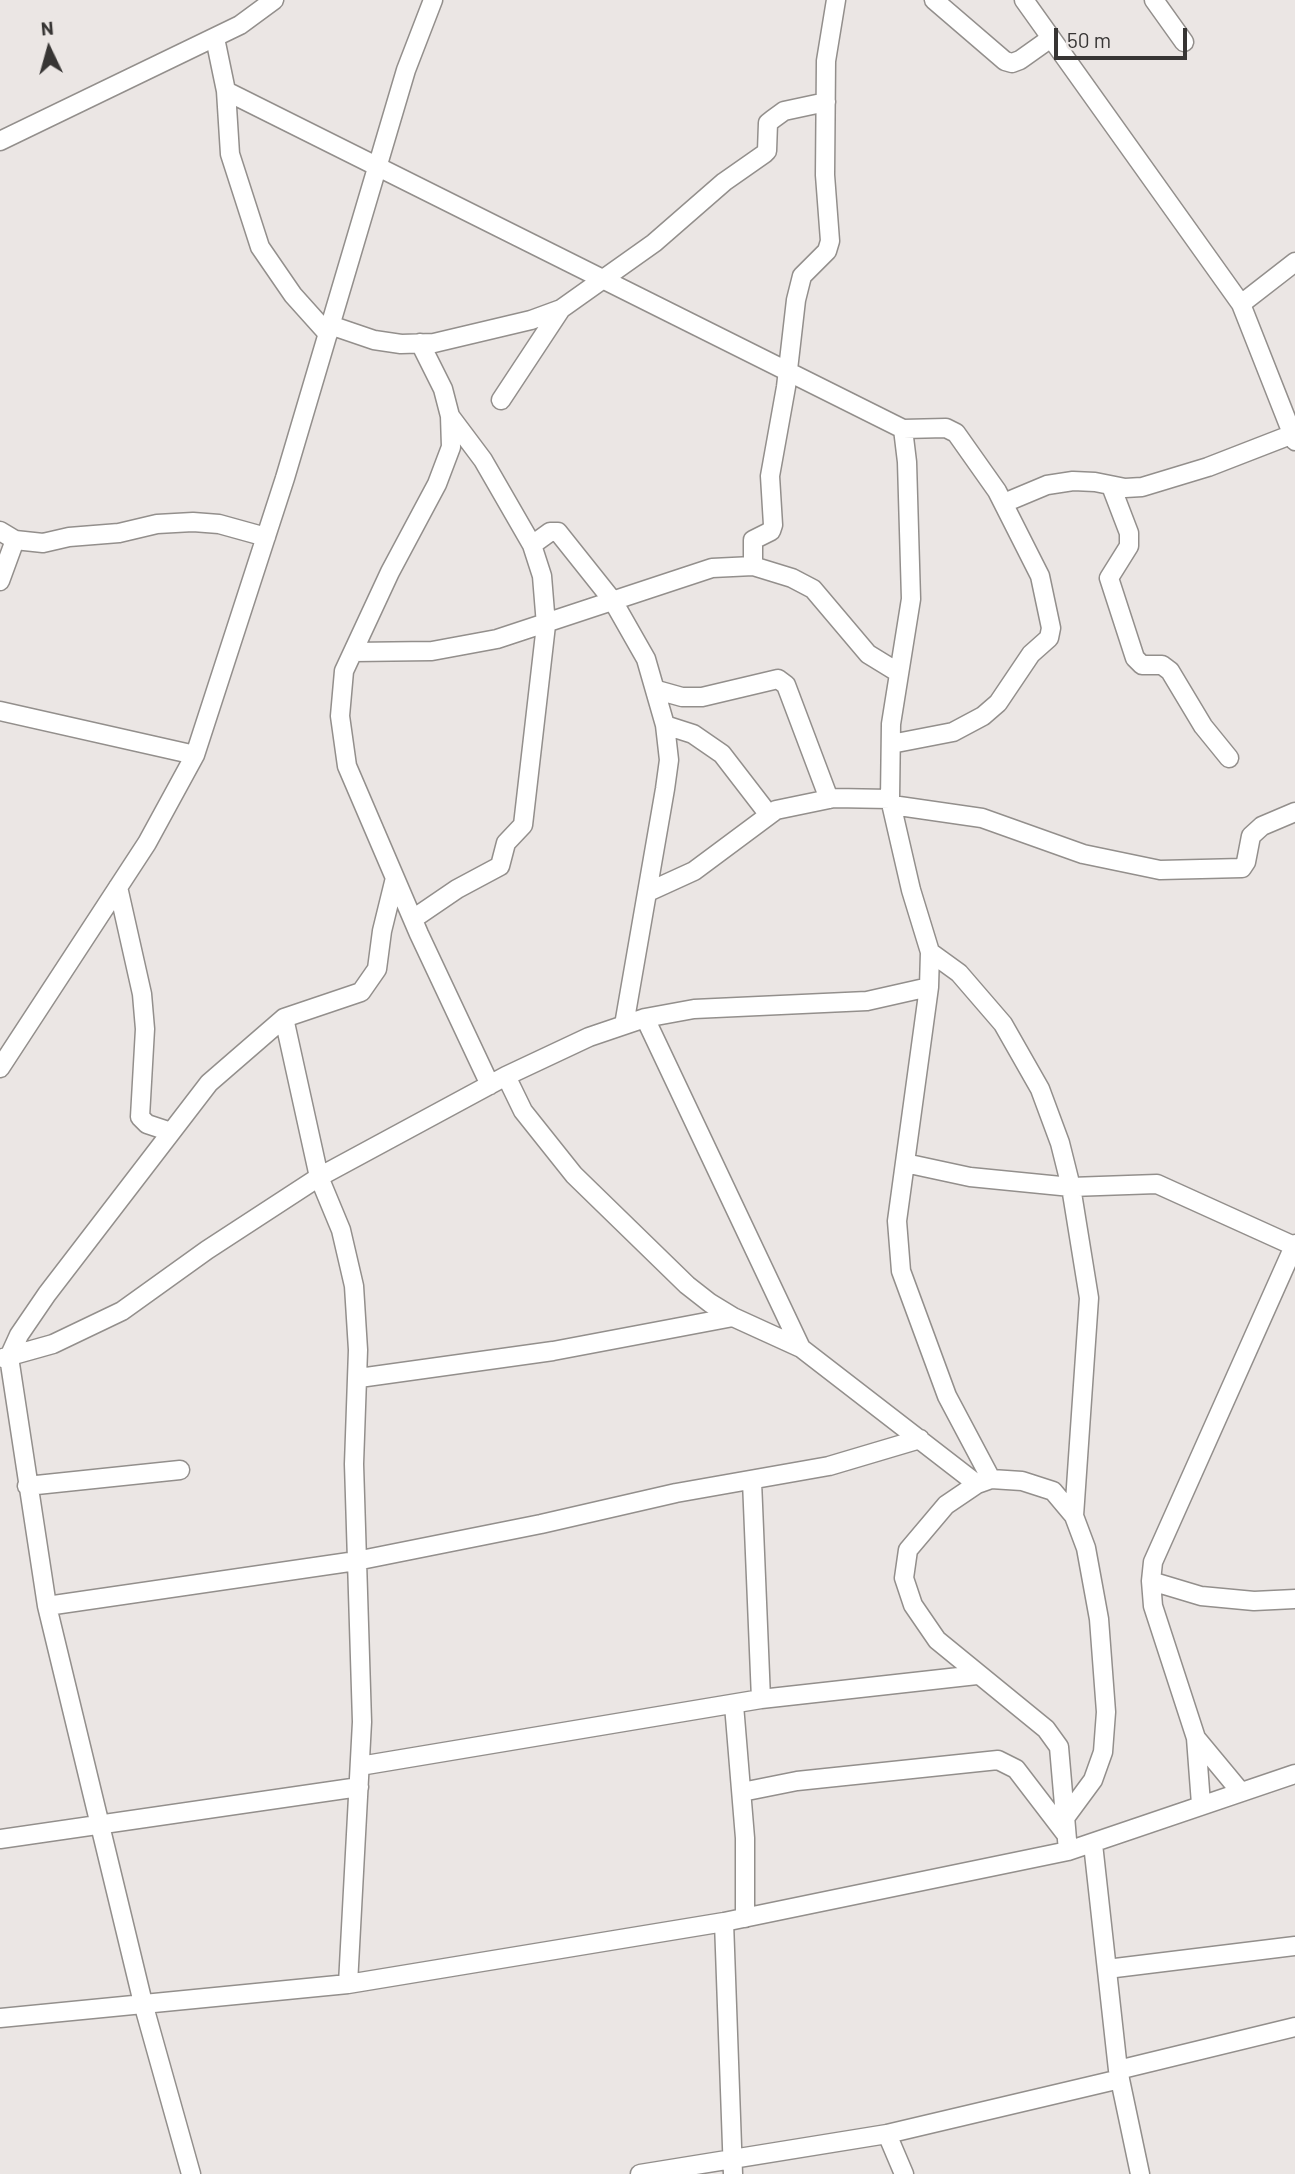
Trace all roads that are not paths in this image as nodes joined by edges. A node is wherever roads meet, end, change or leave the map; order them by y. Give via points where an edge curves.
1 (274, 0) edge
2 (433, 0) edge
3 (836, 0) edge
4 (934, 0) edge
5 (1024, 0) edge
6 (1154, 0) edge
7 (215, 38) junction
8 (1051, 38) junction
9 (1184, 42) dead end
10 (226, 91) junction
11 (826, 102) junction
12 (0, 141) edge
13 (376, 167) junction
14 (1295, 262) edge
15 (603, 279) junction
16 (1241, 304) junction
17 (561, 309) junction
18 (329, 329) junction
19 (420, 343) junction
20 (788, 372) junction
21 (1271, 374) junction
22 (501, 400) dead end
23 (1295, 401) edge
24 (450, 416) junction
25 (903, 429) junction
26 (1294, 438) edge
27 (1111, 486) junction
28 (1004, 503) junction
29 (8, 535) edge
30 (266, 537) junction
31 (532, 545) junction
32 (753, 566) junction
33 (0, 581) edge
34 (613, 601) junction
35 (546, 625) junction
36 (353, 652) junction
37 (899, 673) junction
38 (657, 690) junction
39 (0, 711) edge
40 (665, 725) junction
41 (891, 744) junction
42 (195, 755) junction
43 (1229, 758) dead end
44 (830, 799) junction
45 (891, 802) junction
46 (1295, 812) edge
47 (769, 815) junction
48 (396, 878) junction
49 (118, 887) junction
50 (648, 892) junction
51 (413, 919) junction
52 (930, 952) junction
53 (929, 988) junction
54 (284, 1018) junction
55 (645, 1018) junction
56 (624, 1025) junction
57 (0, 1068) edge
58 (506, 1076) junction
59 (490, 1085) junction
60 (171, 1132) junction
61 (905, 1163) junction
62 (319, 1177) junction
63 (1071, 1187) junction
64 (1295, 1248) edge
65 (733, 1317) junction
66 (801, 1348) junction
67 (4, 1358) edge
68 (359, 1378) junction
69 (920, 1439) junction
70 (180, 1470) dead end
71 (752, 1481) junction
72 (984, 1481) junction
73 (27, 1486) junction
74 (1074, 1516) junction
75 (356, 1561) junction
76 (1151, 1581) junction
77 (1295, 1599) edge
78 (47, 1606) junction
79 (977, 1675) junction
80 (761, 1699) junction
81 (734, 1705) junction
82 (1196, 1738) junction
83 (360, 1766) junction
84 (1295, 1774) edge
85 (359, 1787) junction
86 (1240, 1791) junction
87 (741, 1792) junction
88 (1201, 1804) junction
89 (100, 1822) junction
90 (1066, 1834) junction
91 (0, 1839) edge
92 (1093, 1844) junction
93 (745, 1918) junction
94 (724, 1922) junction
95 (1295, 1946) edge
96 (1107, 1969) junction
97 (348, 1984) junction
98 (143, 2003) junction
99 (0, 2018) edge
100 (1295, 2027) edge
101 (1119, 2075) junction
102 (887, 2134) junction
103 (733, 2167) edge
104 (191, 2174) edge
105 (640, 2174) edge
106 (904, 2174) edge
107 (1140, 2174) edge

1 - 7 street
2 - 13 street
3 - 11 street via 826,61
4 - 8 street via 1005,61 1020,60
5 - 8 street
6 - 9 street
7 - 10 street
7 - 12 street
8 - 16 street
10 - 13 street
10 - 18 street via 230,154 260,247 293,295
11 - 15 street via 784,111 773,119 767,130 767,151
11 - 20 street via 830,241 827,251 802,276
13 - 15 street
13 - 18 street
14 - 16 street
15 - 17 street
15 - 20 street
16 - 21 street
17 - 19 street via 462,338
17 - 22 street
18 - 19 street via 374,340
18 - 30 street
19 - 24 street via 443,389
20 - 25 street
20 - 32 street via 770,476 773,525 771,531 753,540
21 - 23 street
21 - 26 street
24 - 31 street via 483,460
24 - 36 street via 450,447 438,484
25 - 28 street via 952,430
25 - 37 street via 911,599
26 - 27 street via 1142,487
27 - 28 street via 1073,481 1047,485
27 - 43 street via 1129,533 1129,546 1109,578 1135,658 1142,665 1162,665 1170,671 1203,726
28 - 41 street via 1041,576 1049,638 983,716 953,732
29 - 30 street via 43,543 193,522
29 - 33 street
30 - 42 street
31 - 34 street via 550,532 558,532
31 - 35 street via 542,576
32 - 34 street via 712,568
32 - 37 street via 813,589 868,654
34 - 35 street
34 - 38 street via 646,659
35 - 36 street via 432,651
35 - 51 street via 523,825 506,843 500,866
36 - 48 street via 344,671 340,716 347,766
37 - 41 street
38 - 40 street
38 - 44 street via 702,698 778,679 786,685
39 - 42 street
40 - 47 street via 693,734 722,754
40 - 50 street via 669,760
41 - 45 street
42 - 49 street
44 - 45 street
44 - 47 street
45 - 46 street via 982,818 1083,854 1160,870 1242,867 1251,836 1262,826
45 - 52 street
47 - 50 street via 694,871
48 - 51 street
48 - 54 street via 377,969 361,992
49 - 57 street
49 - 60 street via 142,994 145,1029 140,1117
50 - 56 street
51 - 59 street
52 - 53 street
52 - 63 street via 983,996 1022,1054 1060,1143
53 - 55 street via 867,1001 694,1009
53 - 61 street
54 - 60 street via 209,1083
54 - 62 street
55 - 56 street
55 - 66 street
56 - 58 street
58 - 59 street
58 - 65 street via 523,1111 574,1175 687,1285
59 - 62 street
60 - 67 street
61 - 63 street via 970,1177
61 - 72 street via 897,1221 901,1270
62 - 67 street via 122,1311 52,1343
62 - 68 street via 341,1230 354,1286
63 - 64 street via 1157,1184
63 - 74 street via 1089,1298
64 - 76 street via 1153,1562
65 - 66 street
65 - 68 street via 552,1351
66 - 69 street
67 - 73 street
68 - 75 street
69 - 71 street via 829,1466
69 - 72 street
70 - 73 street
71 - 75 street
71 - 80 street
72 - 74 street via 1022,1481 1053,1491
72 - 79 street via 946,1506 908,1550 904,1578 913,1605 937,1640
73 - 78 street
74 - 90 street via 1086,1548 1099,1619 1106,1712 1102,1752 1093,1780
75 - 78 street
75 - 83 street via 362,1638
76 - 77 street via 1201,1596
76 - 82 street via 1153,1606
78 - 89 street
79 - 80 street
79 - 90 street via 1046,1729 1059,1747
80 - 81 street
81 - 83 street
81 - 87 street
82 - 86 street
82 - 88 street
83 - 85 street
84 - 86 street
85 - 89 street
85 - 97 street
86 - 88 street
87 - 90 street via 797,1781 998,1760 1016,1769
87 - 93 street
88 - 92 street
89 - 91 street
89 - 98 street
90 - 92 street
90 - 93 street
92 - 96 street
93 - 94 street
94 - 97 street
94 - 103 street
95 - 96 street
96 - 101 street
97 - 98 street
98 - 99 street
98 - 104 street
100 - 101 street
101 - 102 street
101 - 107 street
102 - 103 street
102 - 106 street
103 - 105 street

